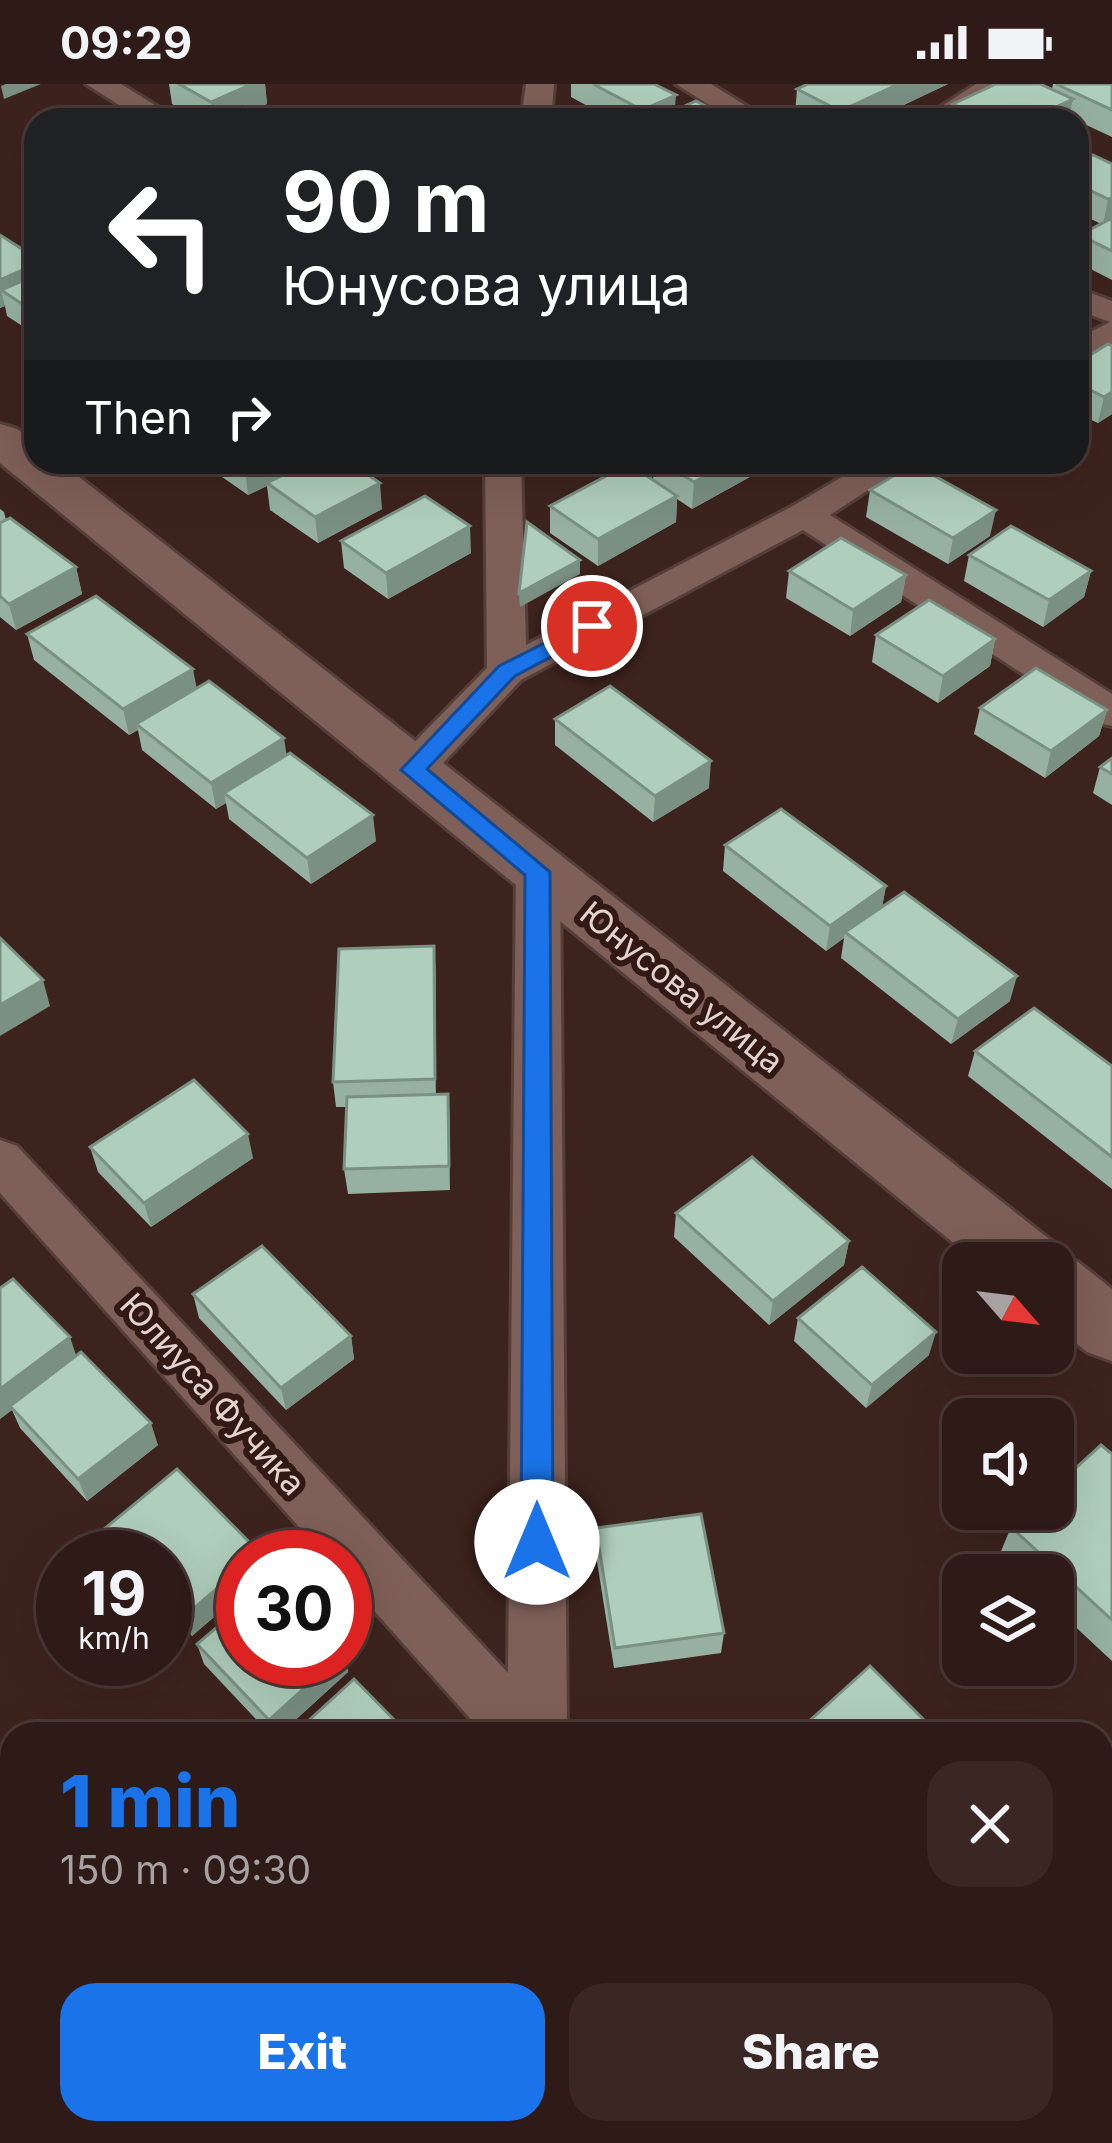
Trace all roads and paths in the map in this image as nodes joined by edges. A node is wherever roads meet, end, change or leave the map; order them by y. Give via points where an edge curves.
1 (100, 84) edge
2 (690, 84) edge
3 (990, 84) edge
4 (143, 108) edge
5 (733, 108) edge
6 (957, 108) edge
7 (0, 439) edge
8 (24, 458) edge
9 (44, 474) edge
10 (503, 474) edge
11 (872, 474) edge
12 (804, 514) junction
13 (507, 671) junction
14 (1112, 713) edge
15 (412, 770) junction
16 (538, 872) junction
17 (0, 1160) edge
18 (1002, 1242) edge
19 (1074, 1300) edge
20 (1112, 1330) edge
21 (513, 1722) edge
22 (537, 1722) edge

1 - 4 street
2 - 5 street
3 - 6 street
7 - 8 main road, Юнусова улица
9 - 15 main road, Юнусова улица
10 - 13 street
11 - 12 street
12 - 13 street
12 - 14 street
13 - 15 street
15 - 16 main road, Юнусова улица
16 - 18 main road, Юнусова улица
16 - 22 street
17 - 21 street, Юлиуса Фучика
19 - 20 main road

